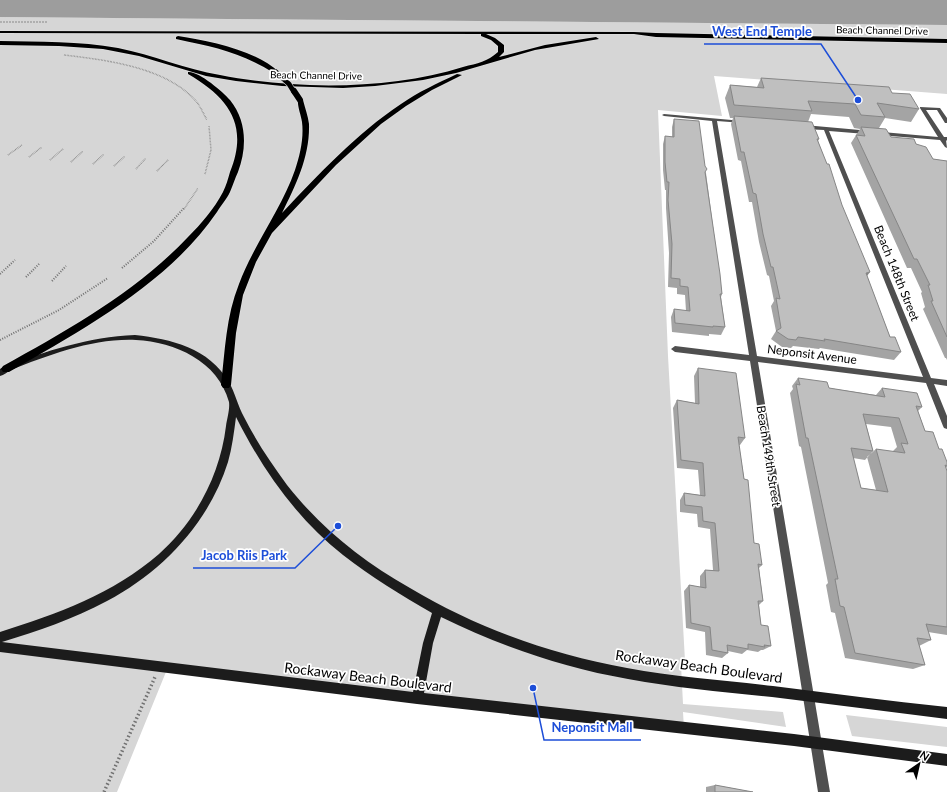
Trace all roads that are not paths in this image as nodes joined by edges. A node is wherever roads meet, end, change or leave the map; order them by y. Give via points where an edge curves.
1 (0, 32) edge
2 (126, 33) junction
3 (472, 33) junction
4 (656, 35) junction
5 (947, 40) edge
6 (0, 43) edge
7 (490, 61) junction
8 (179, 66) junction
9 (664, 115) dead end
10 (714, 119) junction
11 (750, 122) edge
12 (947, 122) edge
13 (796, 126) edge
14 (826, 129) junction
15 (945, 139) edge
16 (947, 146) edge
17 (270, 231) junction
18 (675, 349) dead end
19 (754, 358) junction
20 (3, 371) edge
21 (929, 381) junction
22 (947, 383) edge
23 (226, 385) junction
24 (233, 403) junction
25 (947, 426) edge
26 (438, 611) junction
27 (0, 636) edge
28 (0, 647) edge
29 (808, 696) junction
30 (417, 698) junction
31 (947, 713) edge
32 (815, 743) junction
33 (947, 760) edge
34 (824, 792) edge

1 - 2 main road, Beach Channel Drive
2 - 3 main road, Beach Channel Drive
2 - 17 main road, bridge via 179,38 216,45 252,58 276,72 289,84 305,113 307,126 304,154
3 - 4 main road, Beach Channel Drive
3 - 7 main road via 493,39 501,45 501,52
4 - 5 main road, Beach Channel Drive
4 - 7 main road, Beach Channel Drive via 562,43
6 - 8 main road, Beach Channel Drive via 96,47 139,54
7 - 8 main road, Beach Channel Drive via 419,79 330,86 240,80
7 - 17 main road via 432,88 376,125 333,163
8 - 20 main road via 221,95 237,116 240,155 226,192 197,232 143,283 89,320
9 - 10 street
10 - 11 street
10 - 19 street, Beach 149th Street
12 - 15 street via 938,109 922,108
13 - 14 street
14 - 15 street
14 - 21 street, Beach 148th Street
15 - 16 street
17 - 23 main road via 251,264 238,296
18 - 19 street, Neponsit Avenue
19 - 21 street, Neponsit Avenue
19 - 29 street, Beach 149th Street
20 - 23 street, Rockaway Beach Boulevard via 80,344 116,338 144,338 190,351 215,369
21 - 22 street, Neponsit Avenue
21 - 25 street, Beach 148th Street
23 - 24 street, Rockaway Beach Boulevard
24 - 26 street, Rockaway Beach Boulevard via 273,472 315,524 363,564
24 - 27 street via 230,436 218,476 206,503 172,547 136,577 90,606 45,624
26 - 29 street, Rockaway Beach Boulevard via 511,644 599,668 662,680
26 - 30 street via 428,643
28 - 30 street, Rockaway Beach Boulevard
29 - 31 street, Rockaway Beach Boulevard
29 - 32 street, Beach 149th Street
30 - 32 street, Rockaway Beach Boulevard
32 - 33 street, Rockaway Beach Boulevard
32 - 34 street, Beach 149th Street

